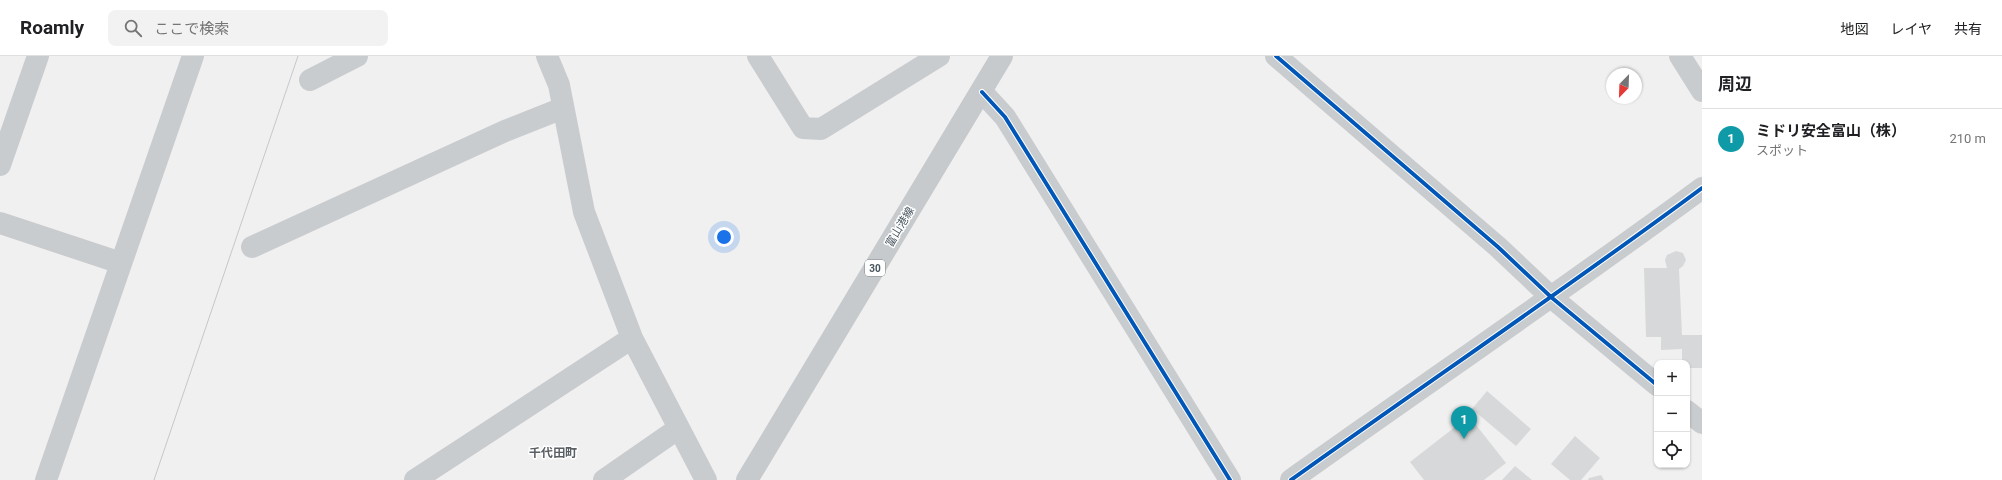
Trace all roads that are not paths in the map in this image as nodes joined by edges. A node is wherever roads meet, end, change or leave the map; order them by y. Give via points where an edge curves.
1 (38, 56) edge
2 (193, 56) edge
3 (357, 56) edge
4 (547, 56) edge
5 (758, 56) edge
6 (939, 56) edge
7 (1002, 56) edge
8 (1276, 56) edge
9 (1680, 56) edge
10 (310, 80) dead end
11 (1702, 91) edge
12 (982, 92) junction
13 (563, 108) junction
14 (0, 165) edge
15 (1702, 188) edge
16 (0, 223) edge
17 (252, 247) dead end
18 (121, 262) junction
19 (1551, 296) junction
20 (632, 338) junction
21 (1654, 382) edge
22 (1690, 413) edge
23 (1702, 424) edge
24 (679, 428) junction
25 (46, 480) edge
26 (415, 480) edge
27 (604, 480) edge
28 (706, 480) edge
29 (747, 480) edge
30 (1230, 480) edge
31 (1291, 480) edge

1 - 14 street
2 - 18 street
3 - 10 street
4 - 13 street via 559,85
5 - 6 street via 803,128 821,129
7 - 12 main road, 富山港線 / 30
8 - 19 street via 1498,247
9 - 11 street
12 - 29 main road, 富山港線 / 30
12 - 30 street via 1006,117
13 - 17 street via 505,131
13 - 20 street via 584,212
15 - 19 street via 1588,272
16 - 18 street
18 - 25 street
19 - 21 street
19 - 31 street
20 - 24 street
20 - 26 street
22 - 23 street
24 - 27 street
24 - 28 street

